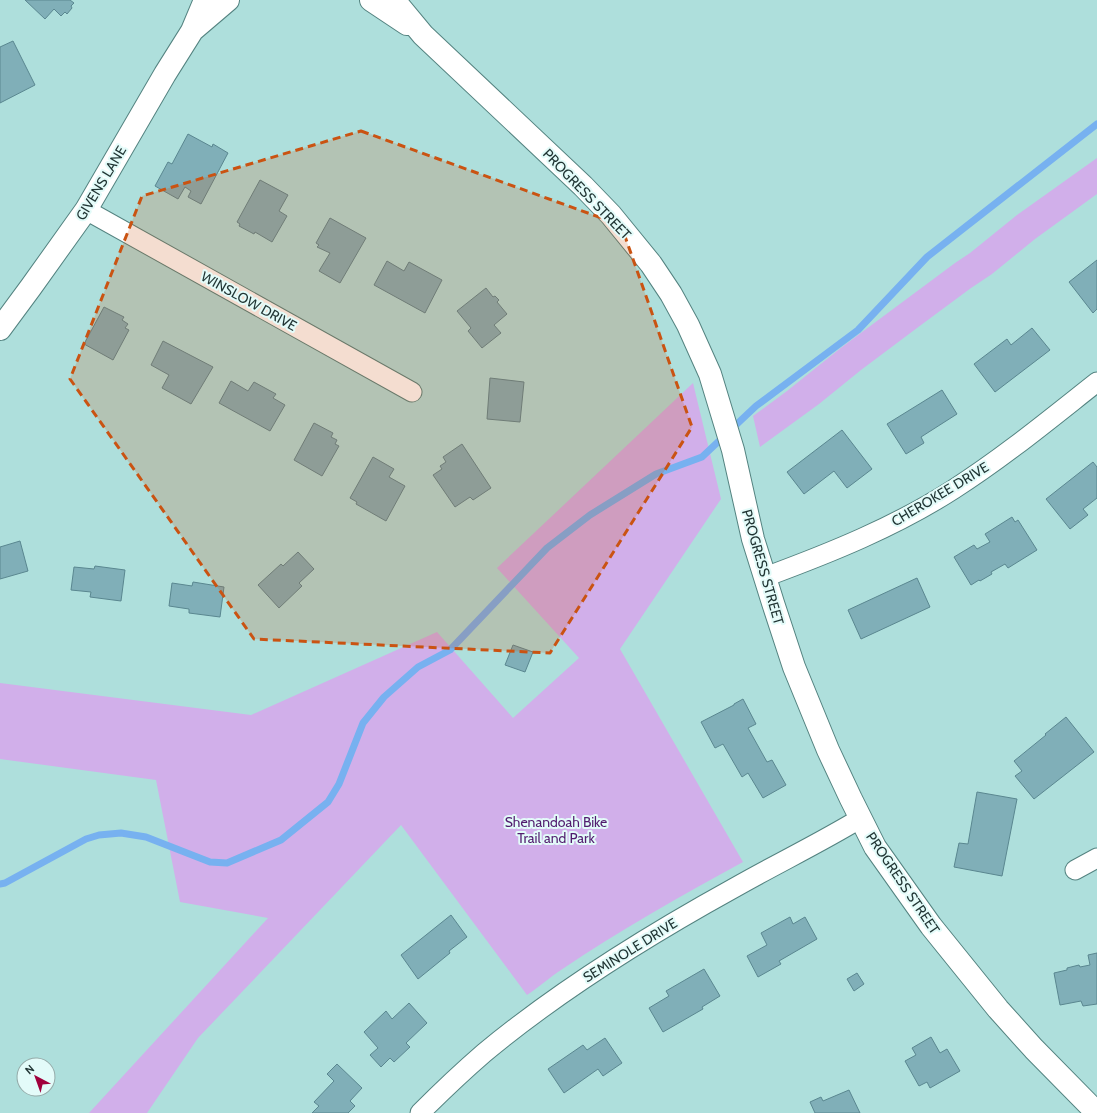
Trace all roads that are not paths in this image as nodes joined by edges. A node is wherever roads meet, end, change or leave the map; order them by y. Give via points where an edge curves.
1 (205, 0) edge
2 (228, 0) edge
3 (371, 0) edge
4 (394, 0) edge
5 (192, 31) junction
6 (422, 35) junction
7 (86, 210) junction
8 (0, 329) edge
9 (1097, 382) edge
10 (412, 392) dead end
11 (765, 577) junction
12 (861, 818) junction
13 (1097, 858) edge
14 (1075, 870) dead end
15 (420, 1113) edge
16 (1097, 1113) edge

1 - 5 street, GIVENS LANE
2 - 5 street, GIVENS LANE
3 - 6 street, PROGRESS STREET
4 - 6 street, PROGRESS STREET
5 - 7 street, GIVENS LANE
6 - 11 street, PROGRESS STREET via 611,215 651,264 671,294 688,325 718,398
7 - 8 street, GIVENS LANE
7 - 10 street, WINSLOW DRIVE
9 - 11 street, CHEROKEE DRIVE via 1006,453 948,493 865,537
11 - 12 street, PROGRESS STREET via 794,667 828,750
12 - 15 street, SEMINOLE DRIVE via 661,930 583,980 530,1017 484,1054
12 - 16 street, PROGRESS STREET via 875,847 931,926 998,1009
13 - 14 street

